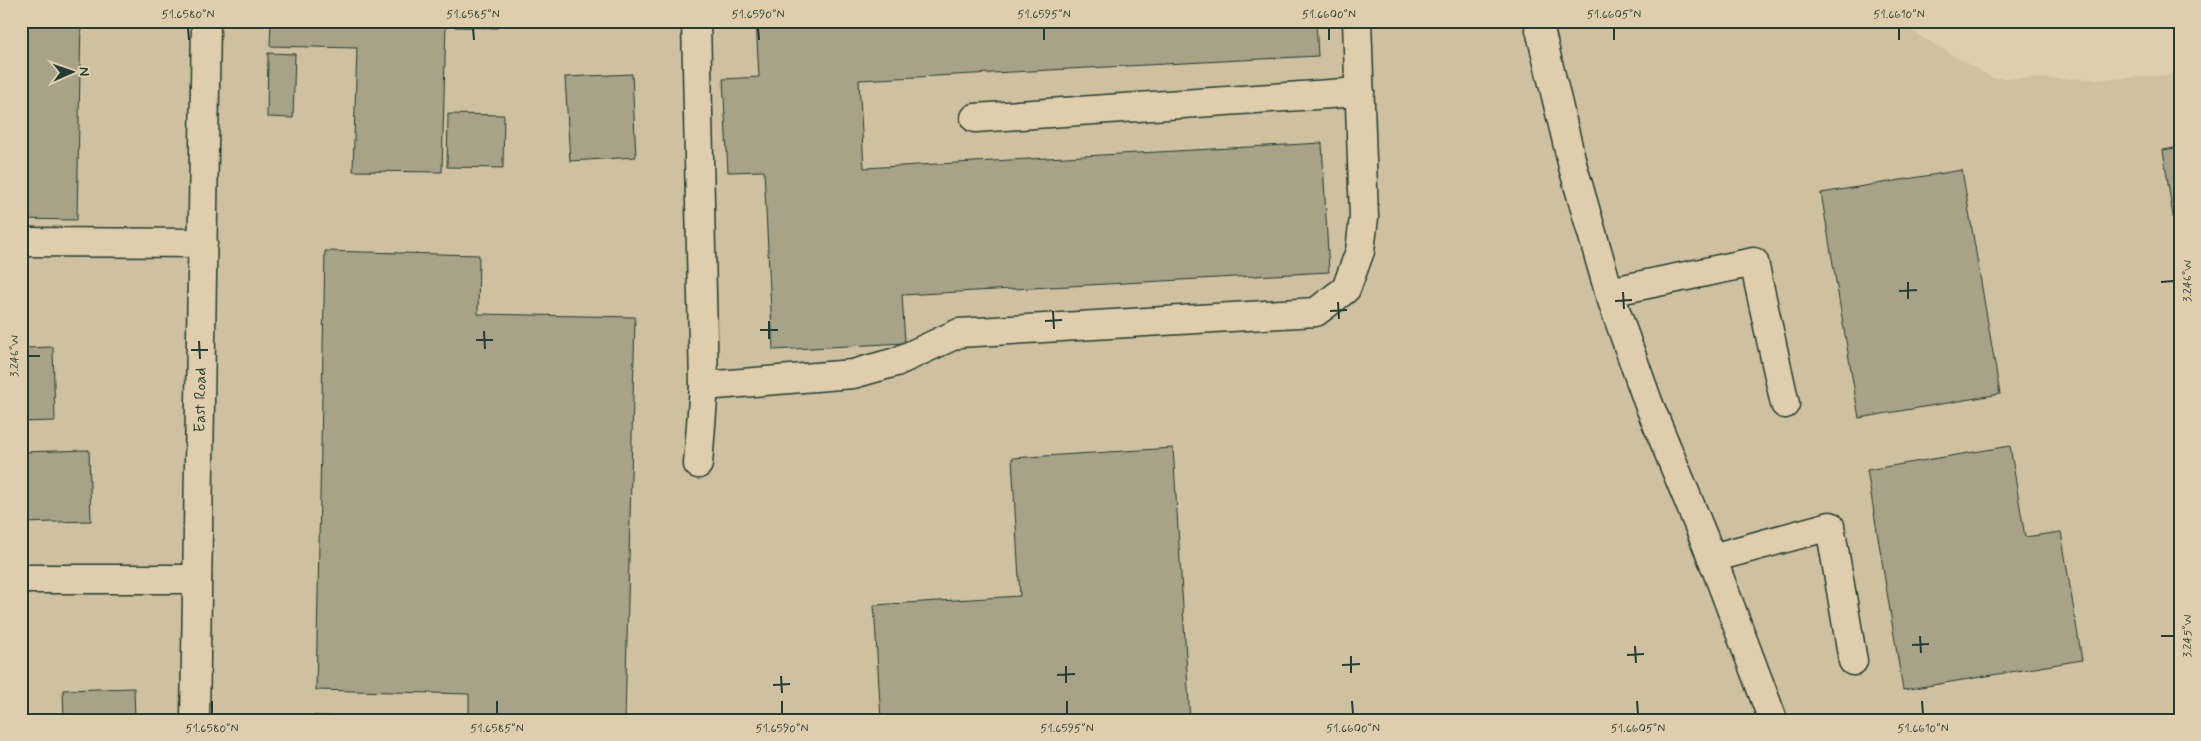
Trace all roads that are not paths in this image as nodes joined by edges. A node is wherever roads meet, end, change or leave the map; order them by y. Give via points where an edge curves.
1 (206, 21) edge
2 (696, 21) edge
3 (1358, 21) edge
4 (1538, 21) edge
5 (1360, 92) junction
6 (975, 118) dead end
7 (21, 242) edge
8 (203, 243) junction
9 (1609, 292) junction
10 (704, 386) junction
11 (1785, 404) dead end
12 (698, 464) dead end
13 (1712, 558) junction
14 (197, 578) junction
15 (21, 579) edge
16 (1852, 661) dead end
17 (195, 720) edge
18 (1772, 720) edge

1 - 8 street, East Road
2 - 10 street
3 - 5 street
4 - 9 street via 1573,167
5 - 6 street
5 - 10 street via 1364,217 1360,251 1346,290 1316,312 959,334 896,362 853,374
7 - 8 street
8 - 14 street, East Road
9 - 11 street via 1754,262
9 - 13 street via 1648,402
10 - 12 street
13 - 16 street via 1830,526
13 - 18 street
14 - 15 street
14 - 17 street, East Road

